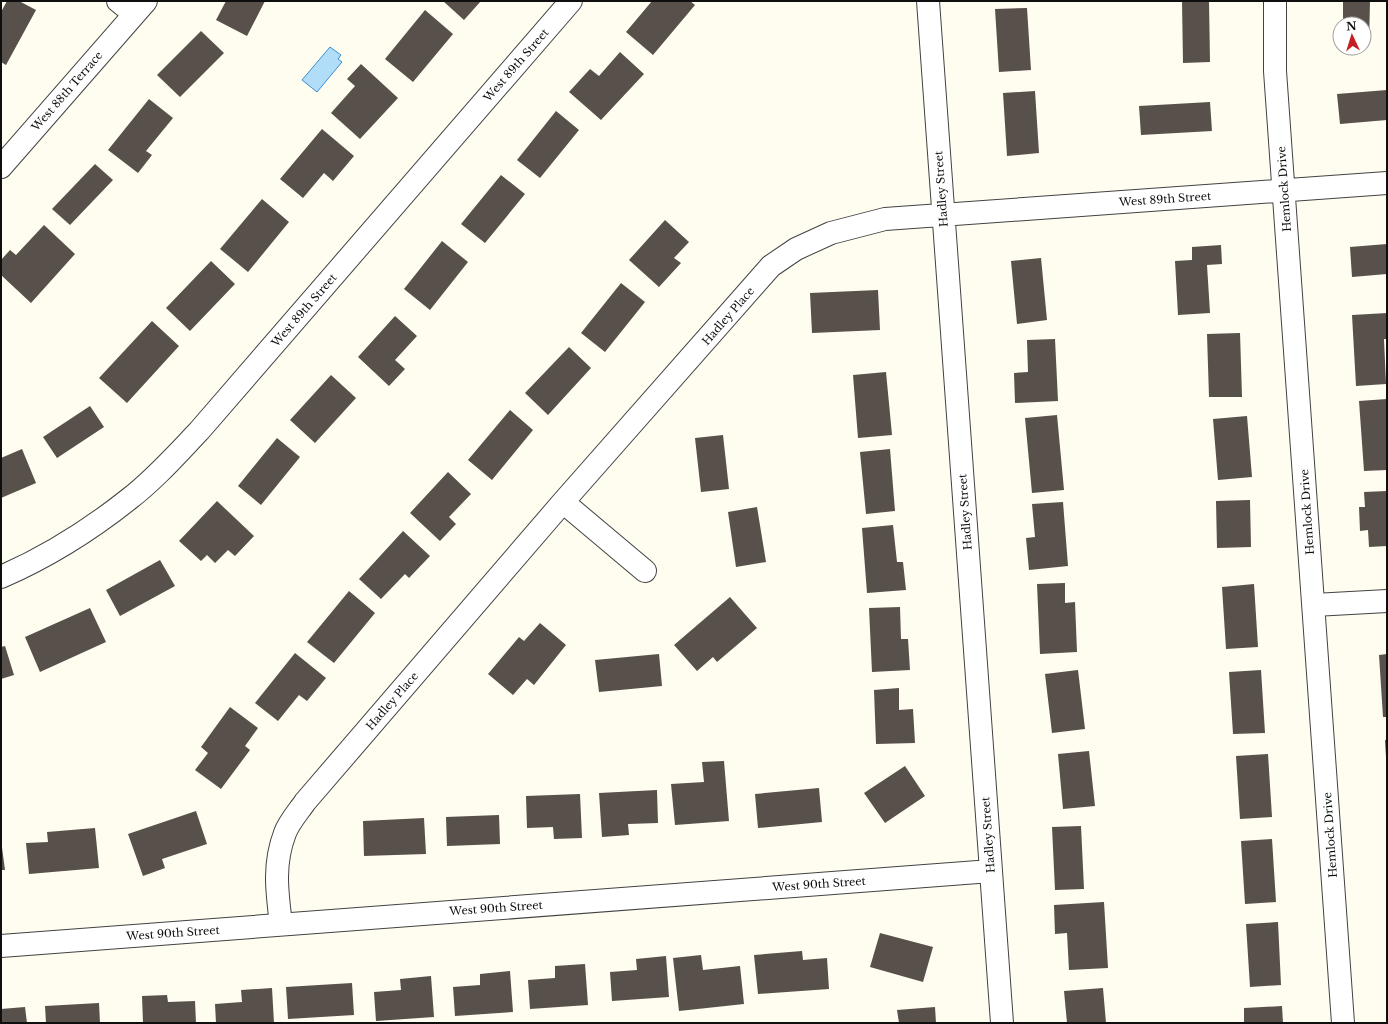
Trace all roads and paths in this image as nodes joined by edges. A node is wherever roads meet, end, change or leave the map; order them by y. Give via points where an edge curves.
1 (571, 1) edge
2 (928, 1) edge
3 (1275, 1) edge
4 (133, 6) edge
5 (1, 167) edge
6 (1387, 183) edge
7 (1284, 191) junction
8 (943, 215) junction
9 (564, 502) junction
10 (645, 571) dead end
11 (1, 576) edge
12 (1387, 601) edge
13 (1314, 605) junction
14 (991, 871) junction
15 (281, 924) junction
16 (1, 946) edge
17 (1002, 1023) edge
18 (1343, 1023) edge

1 - 11 street, West 89th Street via 200,431 129,499 76,537
2 - 8 street, Hadley Street
3 - 7 street, Hemlock Drive via 1275,71
4 - 5 street, West 88th Terrace
6 - 7 street, West 89th Street
7 - 8 street, West 89th Street
7 - 13 street, Hemlock Drive
8 - 9 street, Hadley Place via 885,219 831,233 796,249 772,266
8 - 14 street, Hadley Street
9 - 10 street
9 - 15 street, Hadley Place via 305,802 286,832 276,862
12 - 13 street
13 - 18 street, Hemlock Drive
14 - 15 street, West 90th Street
14 - 17 street, Hadley Street
15 - 16 street, West 90th Street

